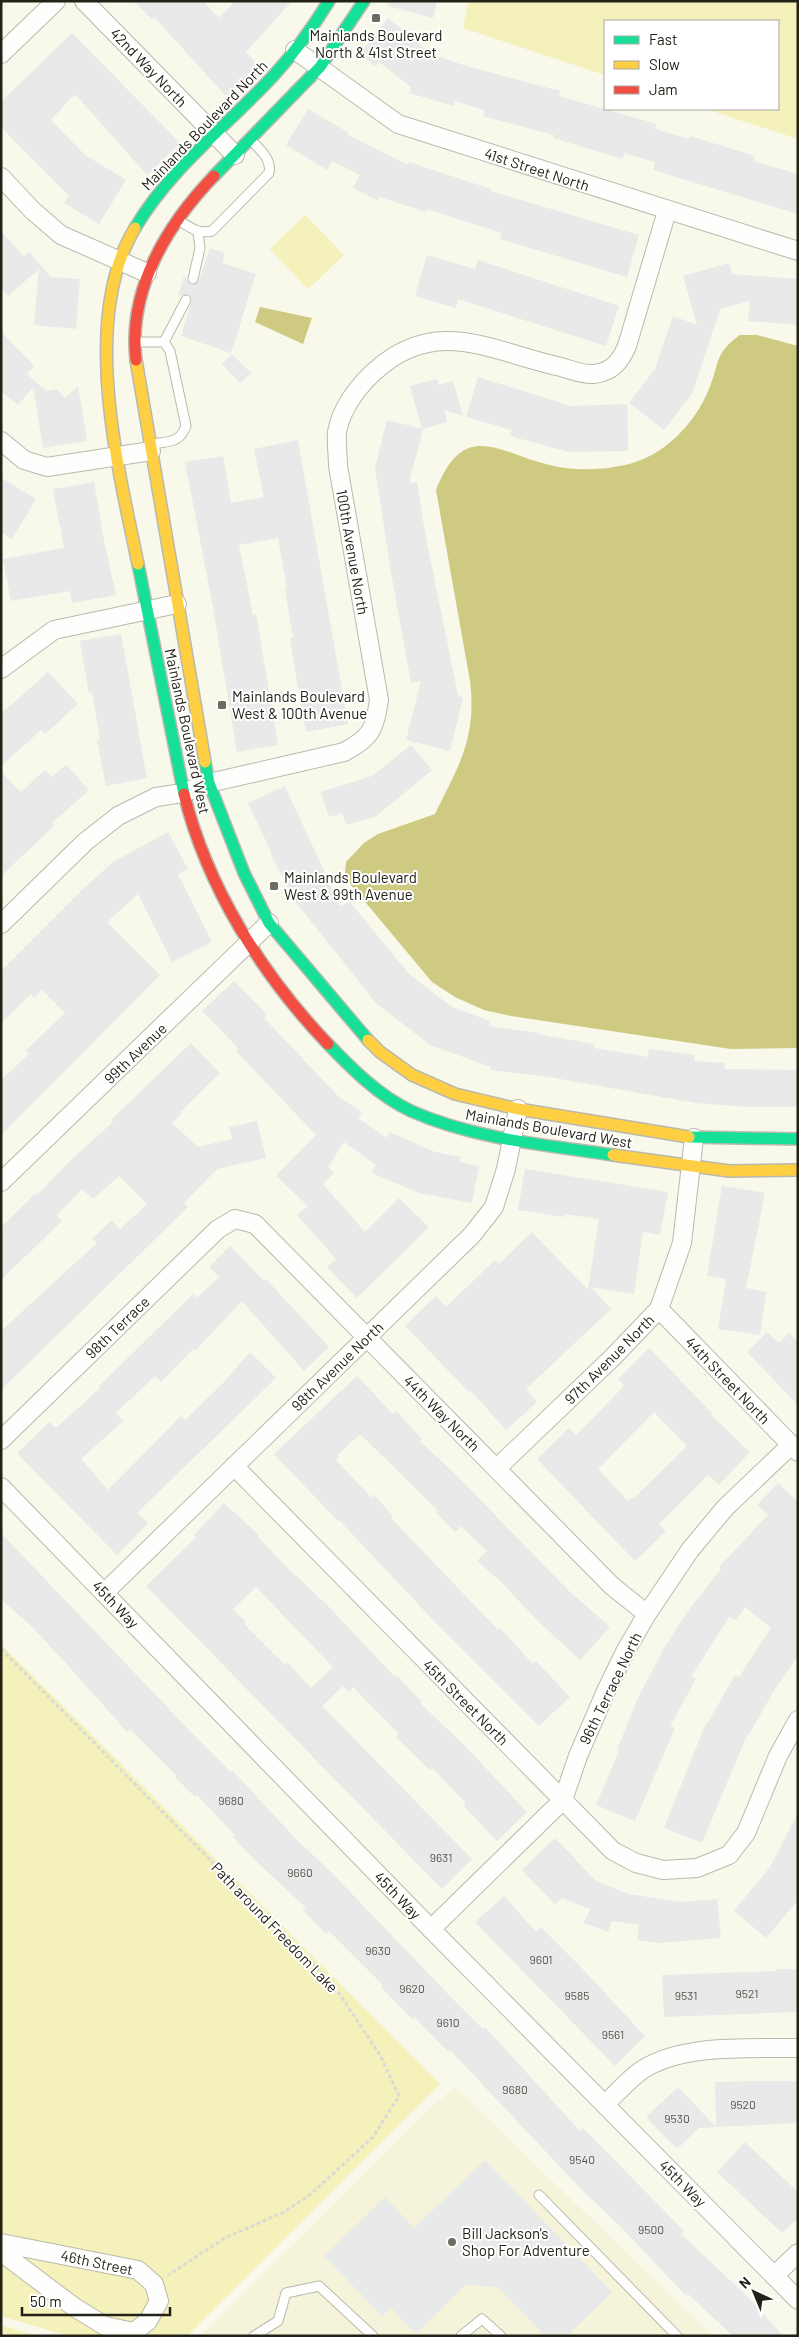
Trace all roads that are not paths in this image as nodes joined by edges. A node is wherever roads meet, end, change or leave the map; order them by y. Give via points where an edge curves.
1 (56, 1) edge
2 (84, 1) edge
3 (329, 1) edge
4 (364, 1) edge
5 (295, 50) junction
6 (1, 54) edge
7 (320, 67) junction
8 (214, 134) junction
9 (251, 139) junction
10 (235, 155) junction
11 (1, 177) edge
12 (667, 210) junction
13 (177, 219) junction
14 (198, 232) junction
15 (798, 251) edge
16 (120, 261) junction
17 (147, 272) junction
18 (193, 279) dead end
19 (186, 300) dead end
20 (134, 342) junction
21 (164, 342) junction
22 (1, 440) edge
23 (150, 448) junction
24 (117, 456) junction
25 (177, 604) junction
26 (148, 610) junction
27 (1, 669) edge
28 (209, 783) junction
29 (183, 793) junction
30 (269, 923) junction
31 (1, 924) edge
32 (249, 942) junction
33 (518, 1109) junction
34 (694, 1138) junction
35 (798, 1139) edge
36 (512, 1140) junction
37 (691, 1166) junction
38 (798, 1170) edge
39 (1, 1182) edge
40 (235, 1219) joint
41 (659, 1309) junction
42 (366, 1337) junction
43 (1, 1440) edge
44 (794, 1448) edge
45 (234, 1466) junction
46 (497, 1468) junction
47 (1, 1487) edge
48 (104, 1593) junction
49 (647, 1614) junction
50 (798, 1720) edge
51 (563, 1800) junction
52 (431, 1929) junction
53 (798, 2048) edge
54 (605, 2104) junction
55 (539, 2195) dead end
56 (1, 2243) edge
57 (1, 2252) edge
58 (798, 2253) edge
59 (774, 2276) junction
60 (798, 2300) edge
61 (254, 2336) edge
62 (373, 2336) edge
63 (461, 2336) edge
64 (501, 2336) edge
65 (677, 2336) edge

1 - 6 street
2 - 8 street, 42nd Way North
3 - 5 street, Mainlands Boulevard North via 312,30
4 - 7 street
5 - 7 street, 41st Street North
5 - 8 street, Mainlands Boulevard North
7 - 9 street
7 - 12 street, 41st Street North via 398,124
8 - 10 street, 42nd Way North
8 - 16 street, Mainlands Boulevard North via 145,208
9 - 10 street
9 - 14 lane via 267,158 269,173 212,231
10 - 13 street
11 - 16 street via 60,235
12 - 15 street, 41st Street North
12 - 28 street, 100th Avenue North via 627,346 620,361 610,370 593,375 478,343 444,340 412,346 384,363 360,384 337,432 338,466 379,700 376,723 362,743 344,752
13 - 14 lane
13 - 17 street
14 - 18 lane via 200,248
16 - 17 street
16 - 24 street, Mainlands Boulevard North via 107,329 107,365
17 - 20 street via 138,306
19 - 21 lane
20 - 21 lane
20 - 23 street
21 - 23 lane via 170,351 186,426 182,436 175,441
22 - 24 street via 24,460 47,467
23 - 24 street
23 - 25 street, Mainlands Boulevard West
24 - 26 street, Mainlands Boulevard West
25 - 26 street
25 - 28 street, Mainlands Boulevard West
26 - 27 street via 54,630
26 - 29 street, Mainlands Boulevard West
28 - 29 street, 100th Avenue North
28 - 30 street, Mainlands Boulevard West via 244,873
29 - 31 street, 100th Avenue North via 156,797 118,816 85,842
29 - 32 street, Mainlands Boulevard West via 201,851 222,898
30 - 32 street, 99th Avenue
30 - 33 street, Mainlands Boulevard West via 358,1031 412,1076 455,1094
32 - 36 street, Mainlands Boulevard West via 341,1059 370,1085 406,1108 450,1125
32 - 39 street, 99th Avenue
33 - 34 street, Mainlands Boulevard West
33 - 36 street, 98th Avenue North
34 - 35 street, Mainlands Boulevard West
34 - 37 street, 97th Avenue North
36 - 37 street, Mainlands Boulevard West
36 - 42 street, 98th Avenue North via 494,1207 472,1235
37 - 38 street, Mainlands Boulevard West via 746,1172
37 - 41 street, 97th Avenue North via 682,1242
40 - 42 street, 44th Way North via 255,1224
40 - 43 street, 98th Terrace via 218,1229
41 - 44 street, 44th Street North
41 - 46 street, 97th Avenue North
42 - 45 street, 98th Avenue North
42 - 46 street, 44th Way North
44 - 49 street, 96th Terrace North via 725,1508 690,1550
45 - 48 street, 98th Avenue North
45 - 51 street, 45th Street North
46 - 49 street, 44th Way North via 612,1586
47 - 48 street, 45th Way
48 - 52 street, 45th Way
49 - 51 street, 96th Terrace North via 606,1691
50 - 51 street, 45th Street North via 778,1756 746,1833 729,1855 697,1868 663,1870 636,1863 613,1851
51 - 52 street, 96th Terrace North
52 - 54 street, 45th Way
53 - 54 street via 678,2054 642,2070
54 - 59 street, 45th Way
55 - 65 lane
56 - 57 street, 46th Street via 138,2270 154,2284 159,2301 148,2321 134,2332 105,2326
58 - 59 street
59 - 60 street, 45th Way
61 - 62 lane via 278,2322 286,2293 319,2286
63 - 64 lane via 482,2319

